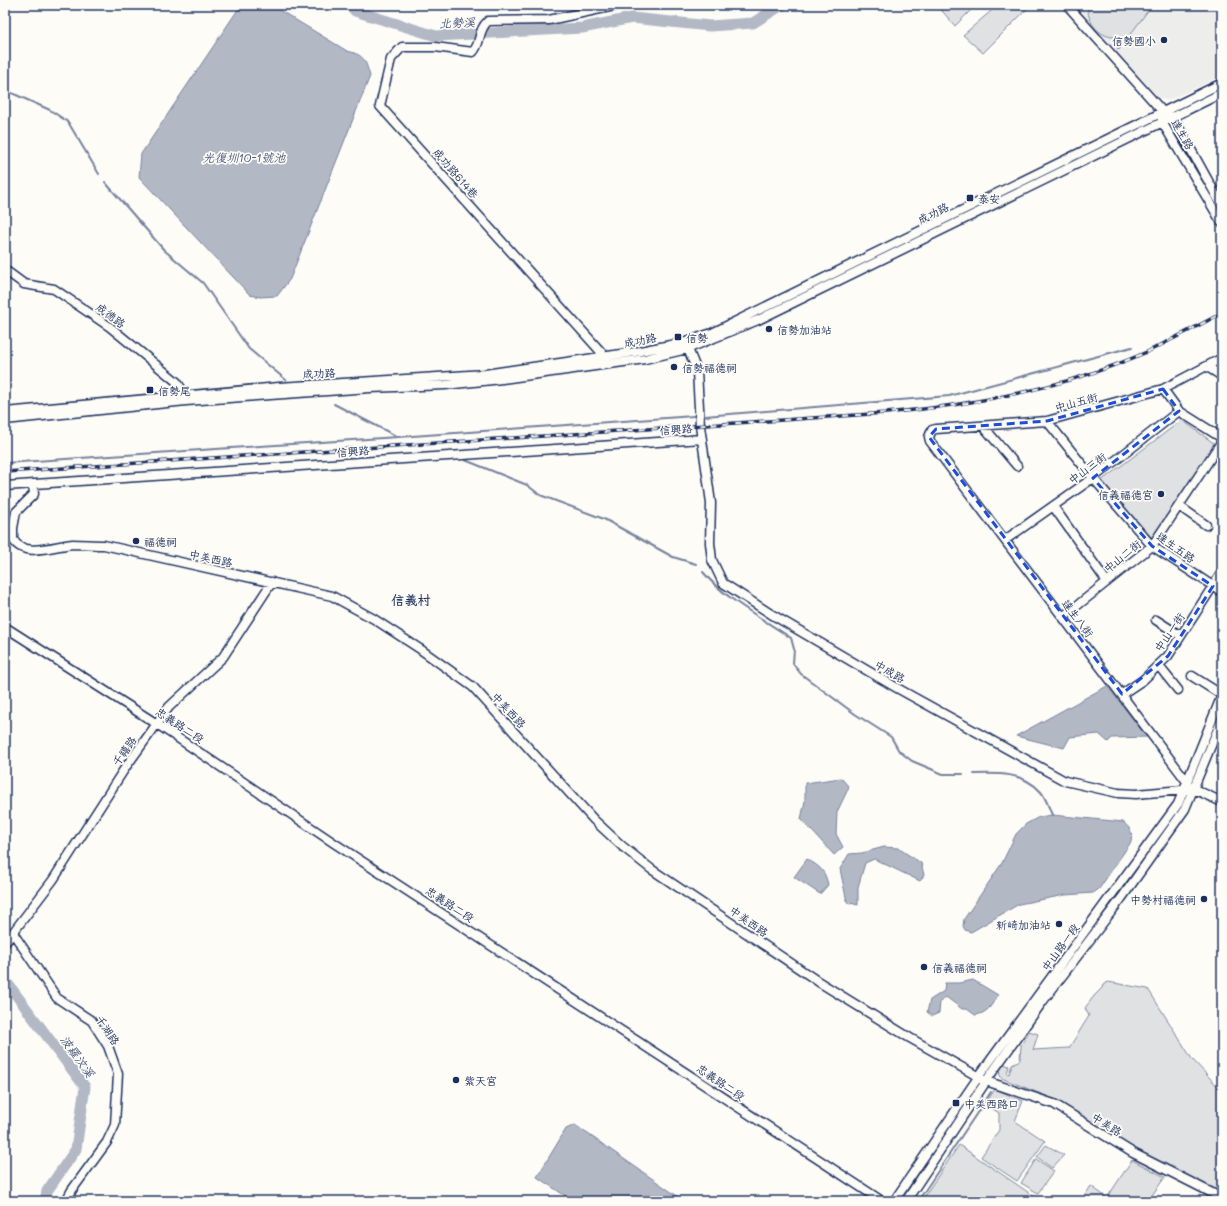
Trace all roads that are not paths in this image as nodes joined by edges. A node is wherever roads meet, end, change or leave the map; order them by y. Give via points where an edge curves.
1 (619, 5) edge
2 (1067, 5) edge
3 (1222, 83) edge
4 (1222, 92) edge
5 (1163, 112) junction
6 (1173, 117) junction
7 (1162, 122) junction
8 (1064, 164) junction
9 (1222, 206) edge
10 (1222, 223) edge
11 (5, 270) edge
12 (686, 346) junction
13 (1222, 358) edge
14 (604, 360) junction
15 (1206, 366) junction
16 (1222, 376) edge
17 (1163, 389) junction
18 (186, 398) junction
19 (1179, 411) junction
20 (5, 412) edge
21 (5, 420) edge
22 (1047, 421) junction
23 (984, 426) junction
24 (929, 434) joint
25 (702, 439) junction
26 (1222, 440) edge
27 (1017, 466) dead end
28 (1093, 478) junction
29 (33, 484) junction
30 (5, 486) edge
31 (1053, 506) junction
32 (1179, 506) junction
33 (1206, 525) dead end
34 (1005, 540) junction
35 (1152, 546) junction
36 (1222, 572) edge
37 (272, 582) junction
38 (1107, 582) junction
39 (1213, 586) junction
40 (1222, 592) edge
41 (1064, 616) junction
42 (1156, 620) dead end
43 (5, 627) edge
44 (1181, 636) junction
45 (1158, 665) junction
46 (1192, 676) dead end
47 (1178, 690) dead end
48 (1122, 694) junction
49 (1222, 695) edge
50 (1222, 719) edge
51 (157, 724) junction
52 (1189, 787) junction
53 (1222, 802) edge
54 (12, 933) junction
55 (1081, 938) junction
56 (5, 942) edge
57 (1087, 944) junction
58 (1040, 999) junction
59 (983, 1079) junction
60 (1222, 1198) edge
61 (66, 1201) edge
62 (882, 1201) edge
63 (894, 1201) edge
64 (906, 1201) edge

1 - 14 street, 成功路614巷 via 549,20 488,21 480,31 477,47 473,52 435,47 402,47 391,59 380,106 602,353
2 - 5 street
3 - 5 street, 成功路
4 - 6 street, 成功路
5 - 6 street, 達生路
5 - 7 street, 達生路
5 - 8 street, 成功路
6 - 7 street, 成功路
6 - 9 street, 達生路
7 - 8 street, 成功路
7 - 10 street, 達生路
8 - 12 street, 成功路
11 - 18 street, 成德路 via 24,284 54,289 110,327 177,382
12 - 14 street, 成功路 via 635,352
12 - 25 street, 中成路 via 697,371
13 - 15 street, 中山五街
14 - 18 street, 成功路 via 485,374 279,386
15 - 16 street
15 - 17 street, 中山五街
17 - 19 street
17 - 22 street, 中山五街
18 - 20 street, 成功路
18 - 21 street, 成功路
19 - 26 street
19 - 28 street, 中山三街
22 - 23 street, 中山五街
22 - 28 street, 達生五路
23 - 24 street, 中山五街 via 936,429
23 - 27 street
24 - 34 street, 達生八街 via 930,441
25 - 29 street, 信興路
25 - 52 street, 中成路 via 711,503 709,530 712,560 723,583 734,591 897,688 1065,781 1136,794
26 - 32 street, 中山二街
28 - 31 street, 中山三街
28 - 35 street, 達生五路
29 - 30 street, 信興路
29 - 37 street, 中美西路 via 34,494 19,508 13,528 15,543 25,549 73,544 104,545
31 - 34 street, 中山三街
31 - 38 street
32 - 33 street
32 - 35 street, 中山二街
34 - 41 street, 達生八街
35 - 38 street, 中山二街
35 - 39 street, 達生五路
36 - 39 street, 中山一街
37 - 51 street, 千禧路 via 223,657 169,707
37 - 59 street, 中美西路 via 332,596 420,649 473,687 594,820 651,869 819,982
38 - 41 street, 中山二街
39 - 40 street, 達生五路
39 - 44 street, 中山一街
41 - 48 street, 達生八街
42 - 44 street
43 - 51 street, 忠義路二段
44 - 45 street, 中山一街 via 1168,656
45 - 47 street
45 - 48 street, 中山一街 via 1143,680
46 - 49 street
48 - 52 street, 達生八街
49 - 52 street, 中山路一段
50 - 52 street, 中山路一段
51 - 54 street, 千禧路 via 53,880
51 - 62 street, 忠義路二段
52 - 53 street, 達生八街
52 - 55 street, 中山路一段
52 - 57 street, 中山路一段 via 1185,808
54 - 56 street, 千禧路
54 - 61 street, 千湖路 via 57,998 92,1021 108,1046 118,1074 115,1126 107,1142
55 - 57 street
55 - 58 street, 中山路一段
57 - 58 street, 中山路一段
58 - 59 street, 中山路一段
59 - 60 street, 中美路 via 1054,1104 1133,1153
59 - 63 street, 中山路一段
59 - 64 street, 中山路一段

